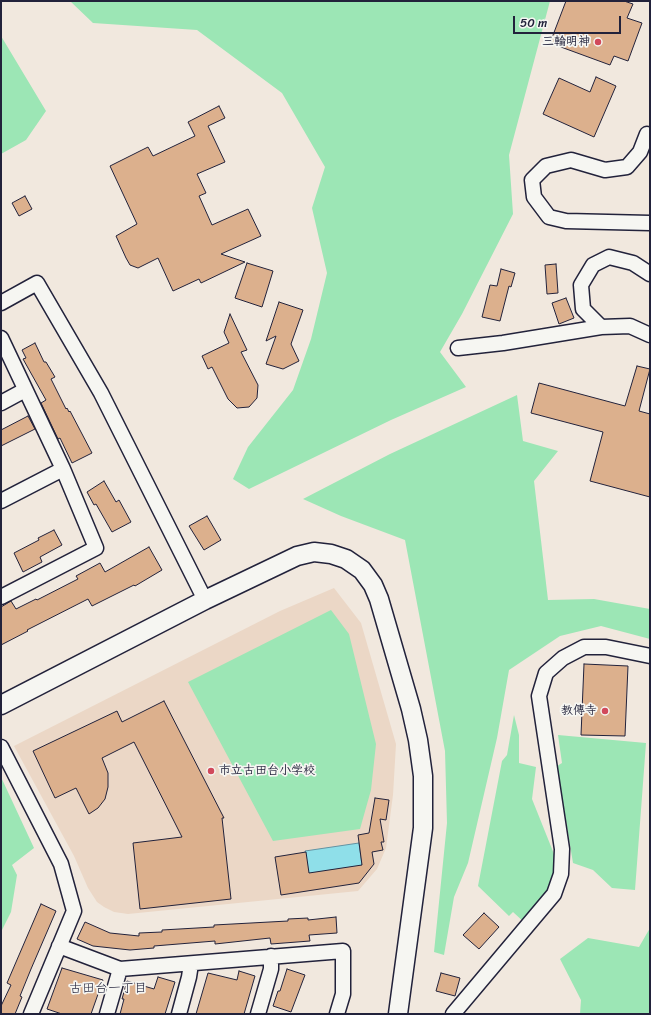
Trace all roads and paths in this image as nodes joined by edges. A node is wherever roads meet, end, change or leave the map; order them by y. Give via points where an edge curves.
1 (647, 134) dead end
2 (650, 223) edge
3 (650, 274) edge
4 (1, 303) edge
5 (601, 327) junction
6 (650, 335) edge
7 (1, 338) edge
8 (458, 348) dead end
9 (26, 390) junction
10 (1, 403) edge
11 (63, 469) junction
12 (1, 501) edge
13 (1, 597) edge
14 (205, 600) junction
15 (650, 656) edge
16 (1, 705) edge
17 (1, 748) edge
18 (59, 946) junction
19 (271, 956) junction
20 (191, 964) junction
21 (120, 969) junction
22 (31, 1014) edge
23 (107, 1014) edge
24 (179, 1014) edge
25 (258, 1014) edge
26 (337, 1014) edge
27 (398, 1014) edge
28 (452, 1014) edge

1 - 2 street via 640,152 627,167 605,170 571,160 546,166 532,180 534,197 549,217 566,222
3 - 5 street via 633,263 609,257 593,265 581,285 583,309
4 - 14 street via 36,283 101,393
5 - 6 street via 630,326
5 - 8 street
7 - 9 street
9 - 10 street
9 - 11 street
11 - 12 street
11 - 13 street via 96,548
14 - 16 street
14 - 27 street via 296,556 314,552 346,559 362,570 373,585 411,709 423,776 423,828
15 - 28 street via 606,646 584,647 563,658 546,673 539,696 562,849 561,874 554,894
17 - 18 street via 61,864 74,911
18 - 21 street
18 - 22 street
19 - 20 street
19 - 25 street via 271,969
19 - 26 street via 343,951 343,994
20 - 21 street
20 - 24 street
21 - 23 street

